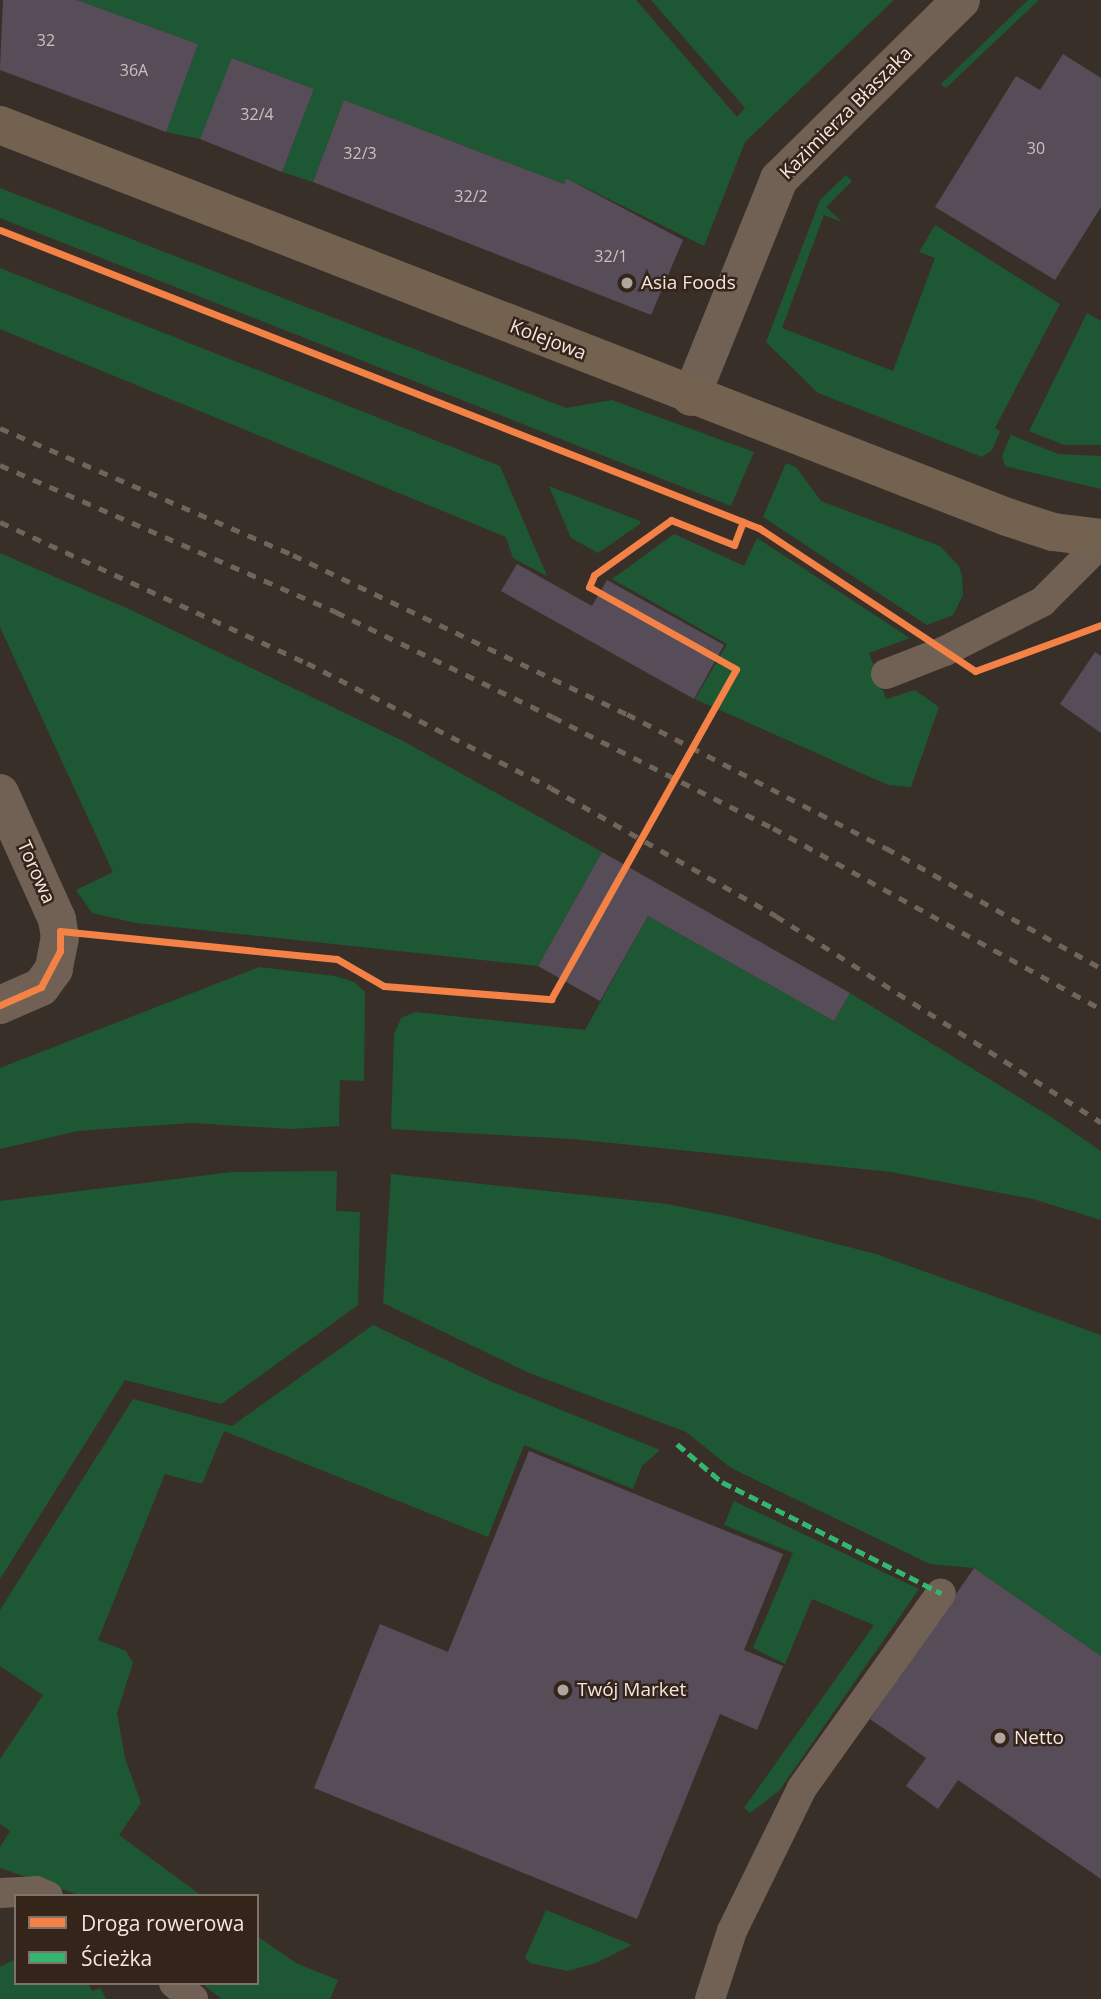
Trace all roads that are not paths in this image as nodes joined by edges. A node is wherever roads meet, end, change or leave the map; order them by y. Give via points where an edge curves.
1 (961, 0) edge
2 (0, 125) edge
3 (691, 397) junction
4 (1101, 541) edge
5 (886, 674) dead end
6 (0, 793) edge
7 (0, 1005) edge
8 (942, 1593) dead end
9 (0, 1893) edge
10 (43, 1894) edge
11 (176, 1985) edge
12 (194, 1999) edge
13 (710, 1999) edge

1 - 3 street, Kazimierza Błaszaka via 779,179
2 - 3 street, Kolejowa
3 - 4 street, Kolejowa via 1034,527
4 - 5 lane via 1042,602
6 - 7 street, Torowa via 57,919 60,951 41,987
8 - 13 lane via 802,1788 732,1931
9 - 10 lane
11 - 12 lane

